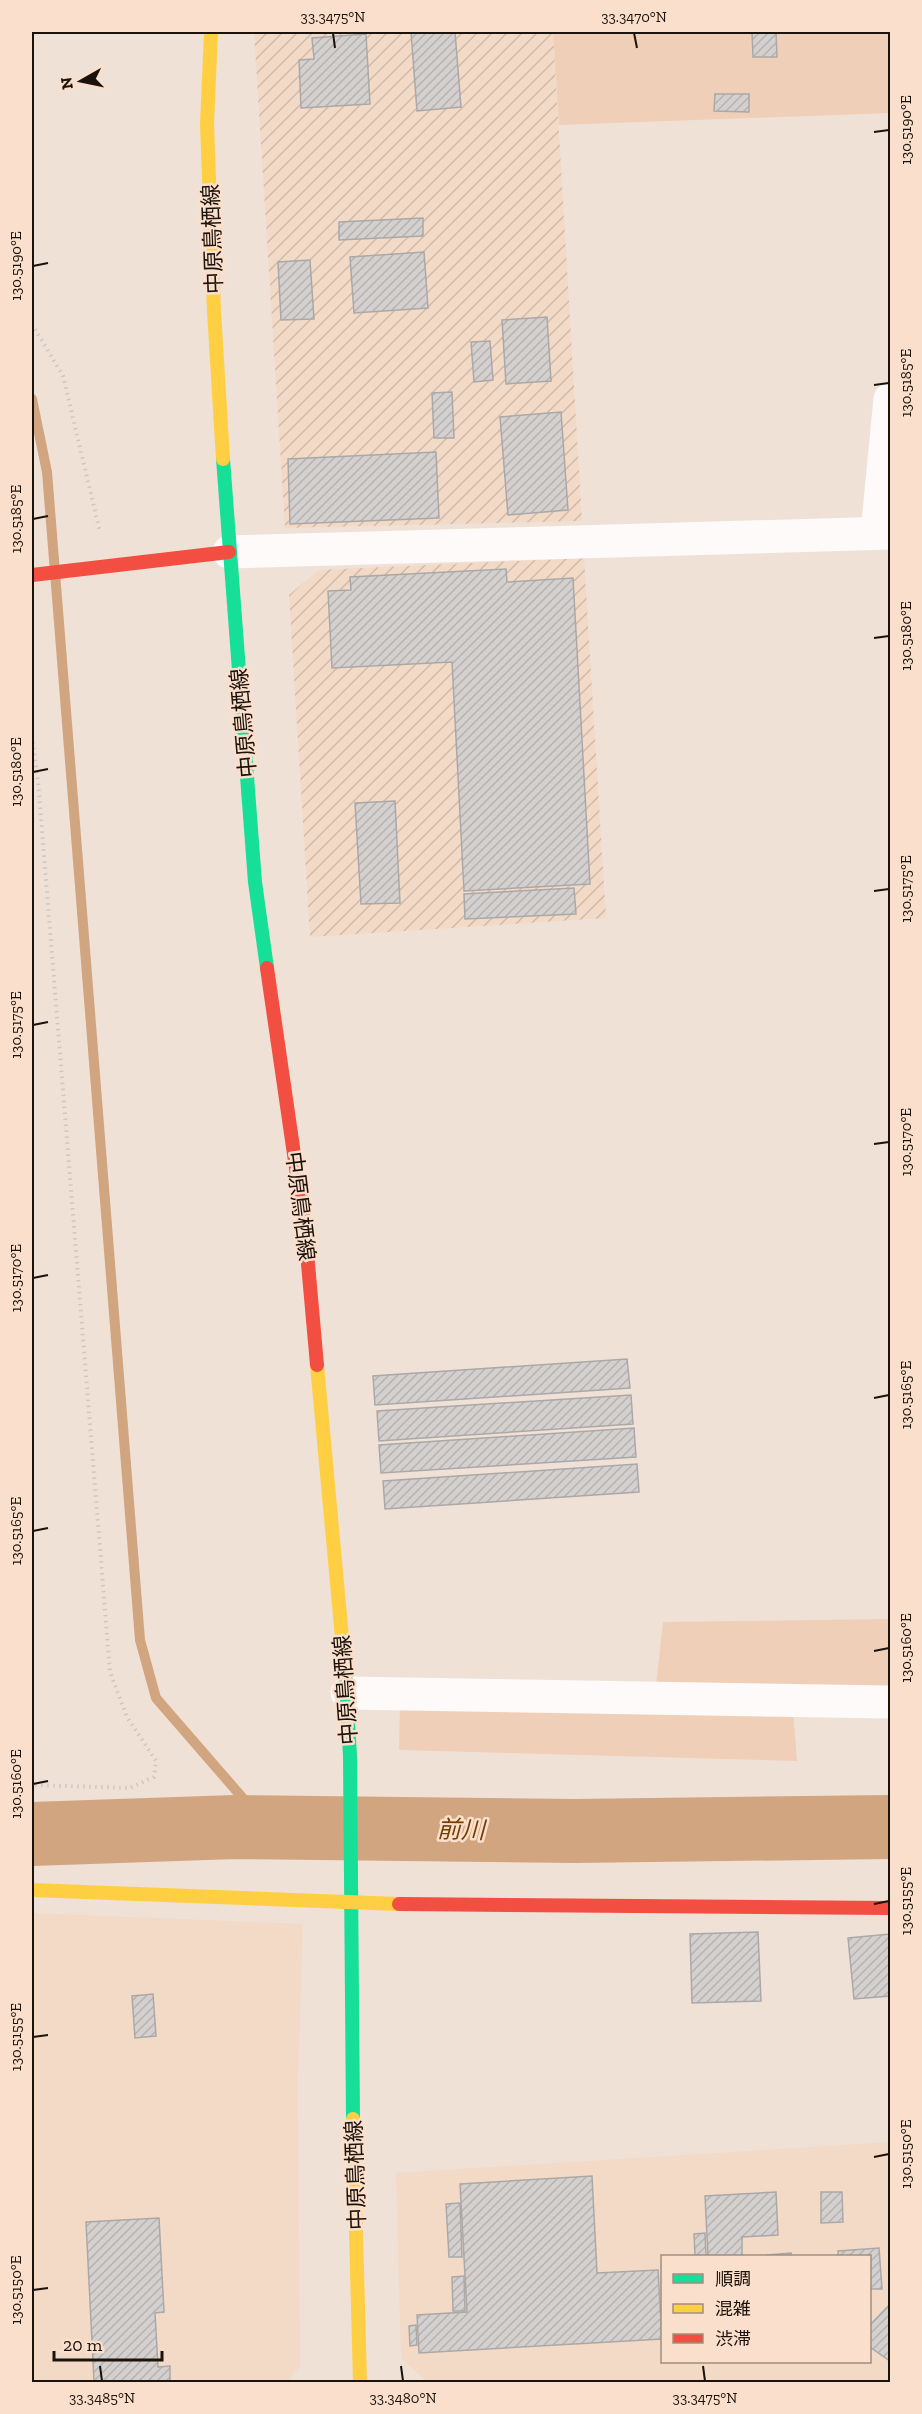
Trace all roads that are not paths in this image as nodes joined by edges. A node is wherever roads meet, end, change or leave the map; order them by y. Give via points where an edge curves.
1 (211, 32) edge
2 (891, 399) edge
3 (884, 533) edge
4 (229, 552) junction
5 (32, 575) edge
6 (347, 1693) junction
7 (891, 1702) edge
8 (32, 1890) edge
9 (350, 1904) junction
10 (891, 1908) edge
11 (360, 2382) edge

1 - 4 main road, 中原鳥栖線 via 208,147
2 - 3 street
3 - 4 street
4 - 5 main road
4 - 6 main road, 中原鳥栖線 via 255,882 306,1230
6 - 7 street
6 - 9 main road, 中原鳥栖線
8 - 9 main road
9 - 10 main road
9 - 11 main road, 中原鳥栖線

